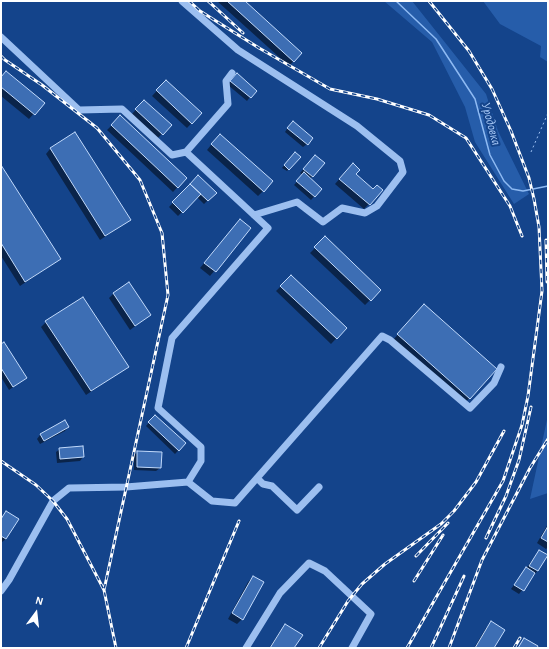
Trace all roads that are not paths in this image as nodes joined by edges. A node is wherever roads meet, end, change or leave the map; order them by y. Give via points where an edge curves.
1 (182, 1) edge
2 (1, 37) edge
3 (232, 72) dead end
4 (186, 152) junction
5 (254, 215) junction
6 (501, 367) dead end
7 (257, 478) junction
8 (188, 482) junction
9 (320, 487) dead end
10 (1, 591) edge
11 (246, 648) edge
12 (352, 648) edge

1 - 5 street via 238,50 357,126 400,161 403,172 377,206 365,213 342,208 323,222 297,202
2 - 4 street via 79,110 122,109 172,154
3 - 4 street via 226,81 228,104
4 - 5 street
5 - 8 street via 268,228 172,338 158,408 201,447 201,461
6 - 7 street via 494,383 470,408 382,336
7 - 8 street via 235,503 212,501
7 - 9 street via 263,484 272,486 297,510
8 - 10 street via 69,488 53,501
11 - 12 street via 280,593 309,563 325,571 371,614

